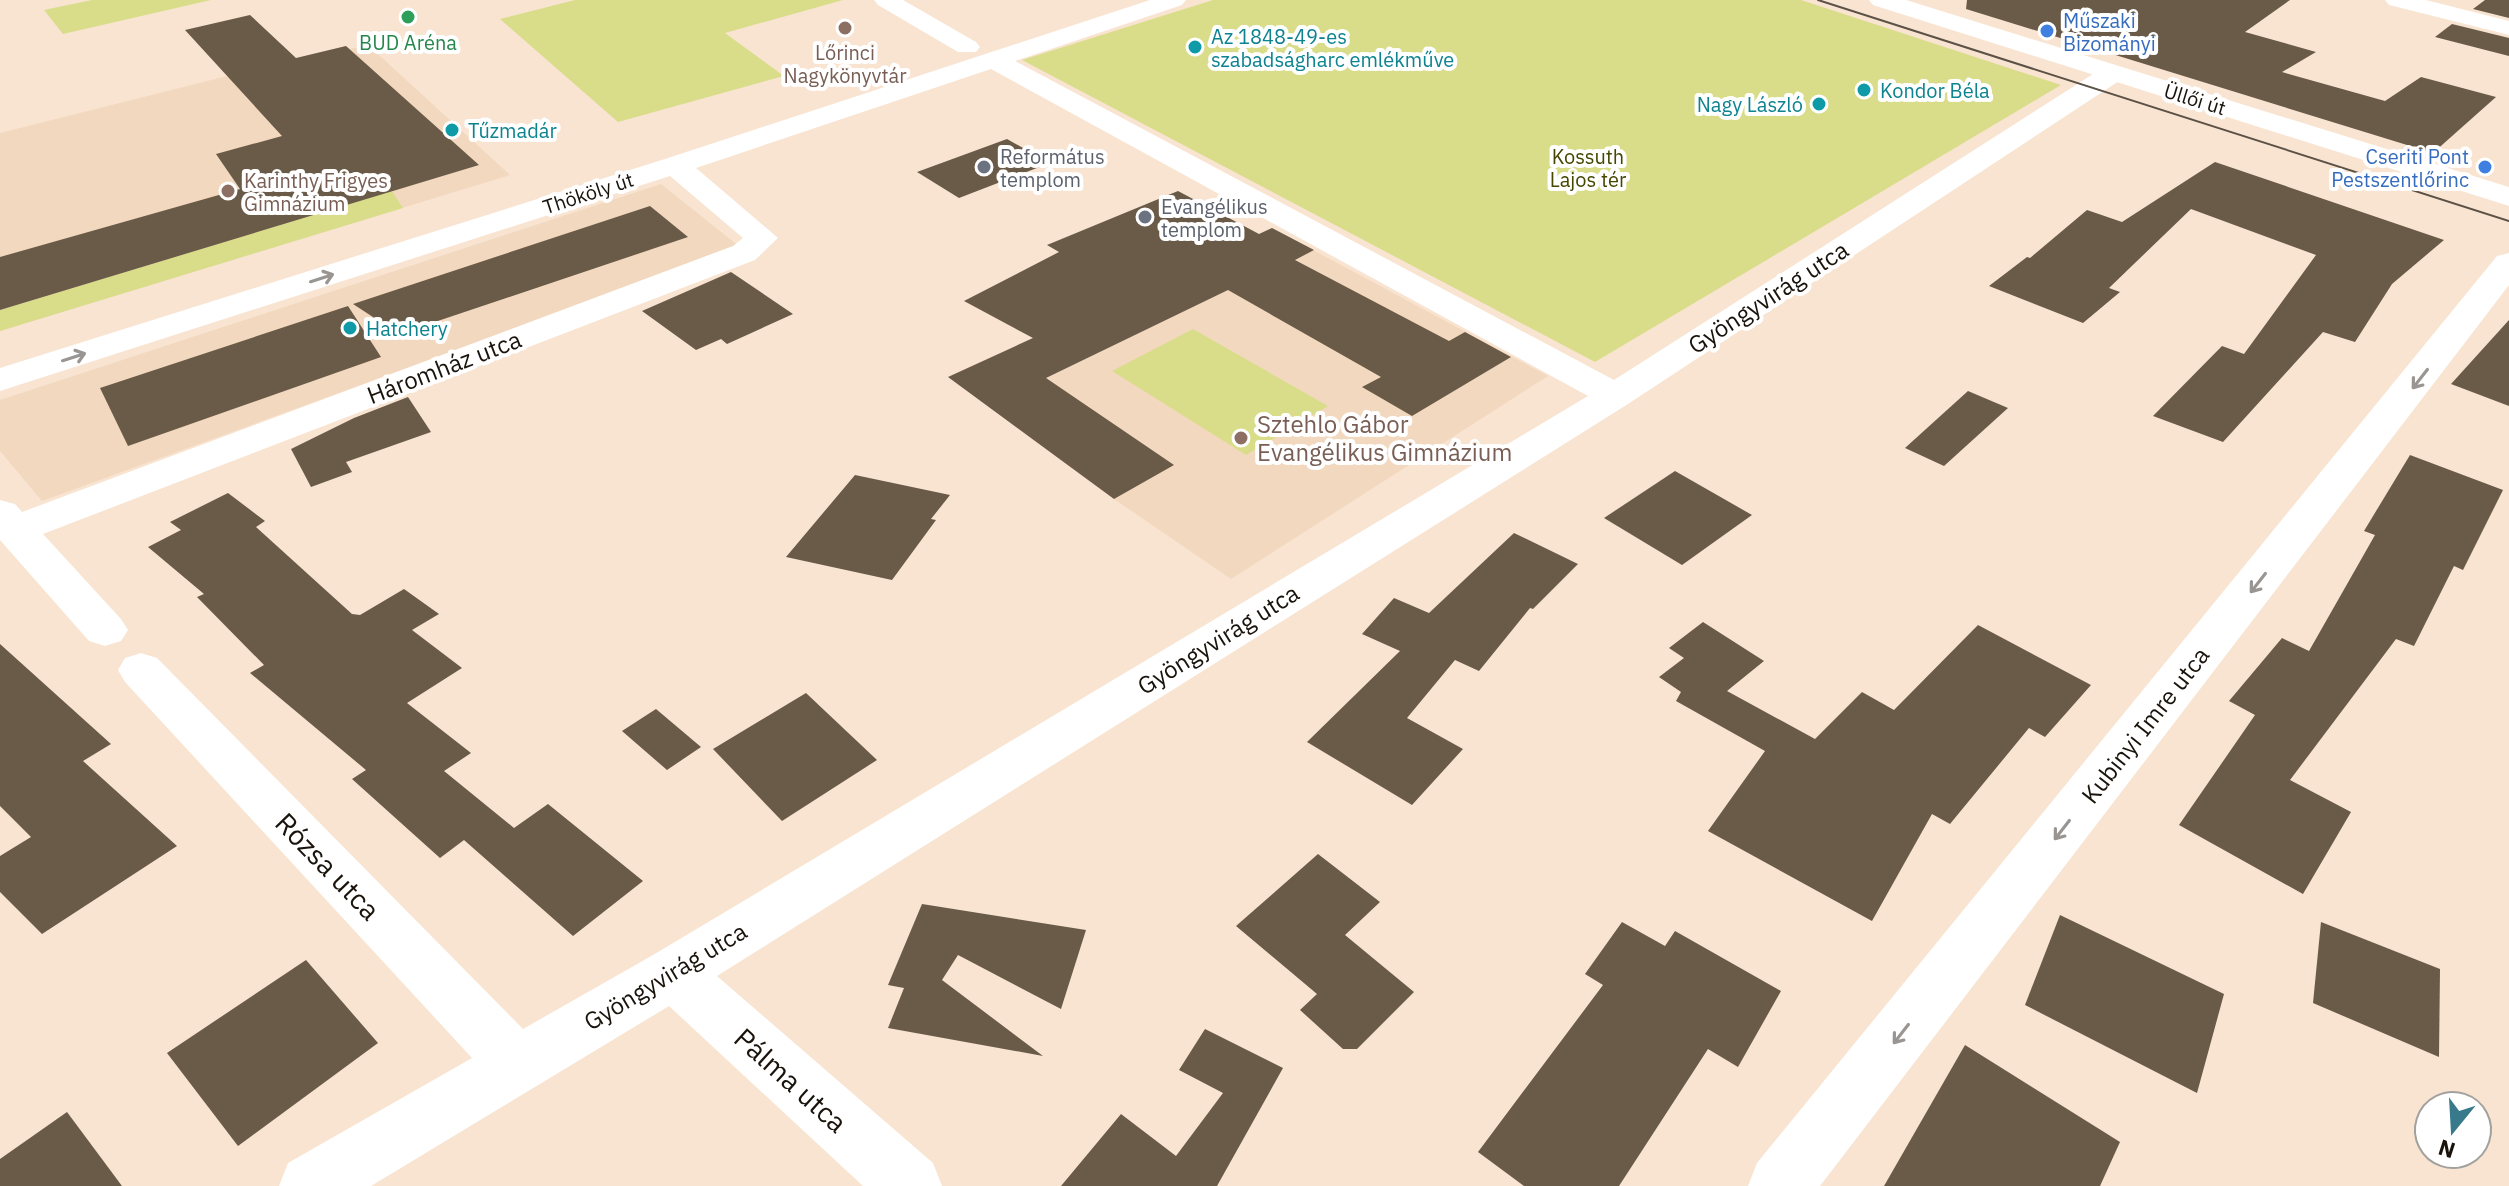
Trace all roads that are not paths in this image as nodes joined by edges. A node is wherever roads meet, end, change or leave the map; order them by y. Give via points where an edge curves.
1 (886, 0) edge
2 (1121, 0) edge
3 (1174, 0) edge
4 (1881, 0) edge
5 (2397, 0) edge
6 (2509, 28) edge
7 (979, 53) junction
8 (2113, 73) junction
9 (675, 165) junction
10 (2509, 197) edge
11 (2509, 263) edge
12 (0, 352) edge
13 (0, 380) edge
14 (1615, 396) junction
15 (8, 522) edge
16 (105, 630) dead end
17 (141, 670) dead end
18 (673, 973) junction
19 (516, 1063) junction
20 (311, 1186) edge
21 (910, 1186) edge
22 (1780, 1186) edge

1 - 7 street
2 - 7 street, Thököly út
3 - 7 street, Thököly út
4 - 8 street, Üllői út
5 - 6 street
7 - 9 street, Thököly út
7 - 12 street, Thököly út
7 - 14 street
8 - 10 street, Üllői út
8 - 14 street, Gyöngyvirág utca
13 -> 9 street, Thököly út
9 - 15 street, Háromház utca via 762,238 744,253
11 -> 22 street, Kubinyi Imre utca
14 - 18 street, Gyöngyvirág utca
15 - 16 street
17 - 19 street, Rózsa utca
18 - 19 street, Gyöngyvirág utca
18 - 21 street, Pálma utca
19 - 20 street, Gyöngyvirág utca

